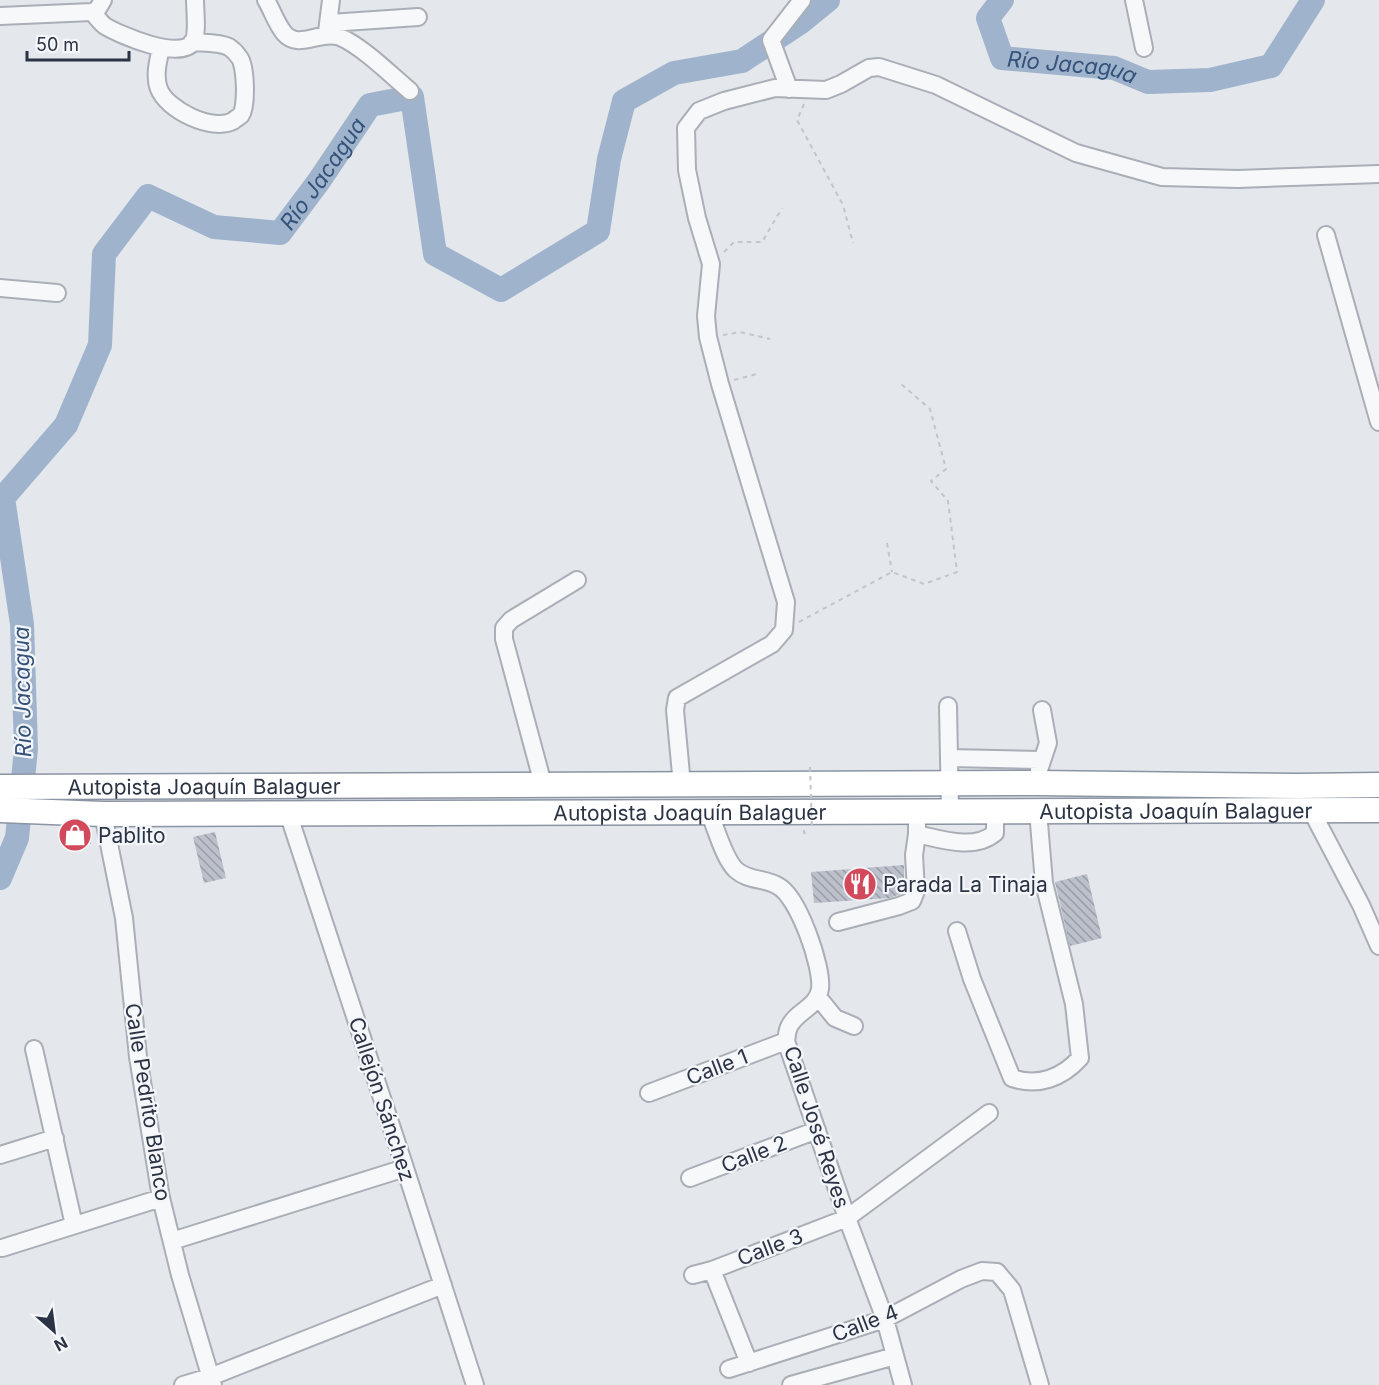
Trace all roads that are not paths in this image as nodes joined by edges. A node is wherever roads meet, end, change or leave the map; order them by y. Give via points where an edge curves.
1 (195, 0) edge
2 (266, 0) edge
3 (331, 0) edge
4 (802, 0) edge
5 (1134, 0) edge
6 (98, 6) edge
7 (0, 16) edge
8 (418, 17) dead end
9 (328, 29) junction
10 (192, 42) junction
11 (160, 48) junction
12 (1144, 48) dead end
13 (789, 88) junction
14 (411, 92) dead end
15 (1379, 174) edge
16 (1326, 235) dead end
17 (0, 288) edge
18 (57, 293) dead end
19 (1379, 422) edge
20 (577, 580) dead end
21 (948, 706) dead end
22 (1042, 710) dead end
23 (950, 758) junction
24 (1039, 771) junction
25 (543, 784) junction
26 (950, 784) junction
27 (682, 785) junction
28 (1379, 785) edge
29 (0, 787) edge
30 (0, 810) edge
31 (1311, 810) junction
32 (1379, 810) edge
33 (950, 811) junction
34 (1038, 811) junction
35 (709, 812) junction
36 (995, 812) junction
37 (288, 813) junction
38 (103, 814) junction
39 (917, 822) junction
40 (838, 922) dead end
41 (957, 931) dead end
42 (1379, 945) edge
43 (818, 997) junction
44 (854, 1026) dead end
45 (786, 1041) junction
46 (34, 1048) dead end
47 (648, 1093) dead end
48 (989, 1113) dead end
49 (817, 1130) junction
50 (55, 1138) junction
51 (0, 1155) edge
52 (405, 1168) junction
53 (690, 1178) dead end
54 (161, 1198) junction
55 (847, 1218) junction
56 (74, 1225) junction
57 (172, 1240) junction
58 (2, 1248) dead end
59 (712, 1270) junction
60 (693, 1275) dead end
61 (442, 1285) junction
62 (885, 1318) junction
63 (895, 1356) junction
64 (749, 1363) junction
65 (729, 1369) dead end
66 (211, 1381) edge
67 (183, 1385) edge
68 (475, 1385) edge
69 (791, 1385) edge
70 (903, 1385) edge
71 (1040, 1385) edge

1 - 10 street
2 - 9 street via 292,40 302,41
3 - 9 street
4 - 13 street via 771,40
5 - 12 street
6 - 7 street
6 - 11 street via 103,24
8 - 9 street
9 - 14 street via 358,48
10 - 11 street via 184,48
10 - 11 street via 229,47 240,57 244,101 241,115 235,120 224,124 195,120 166,100 156,73
13 - 15 street via 826,90 869,68 879,67 936,85 1076,153 1162,177 1238,179
13 - 27 street via 724,101 699,111 686,128 687,170 711,264 708,337 786,602 784,630 772,644 677,698
16 - 19 street
17 - 18 street
20 - 25 street via 504,628
21 - 23 street
22 - 24 street via 1048,743
23 - 24 street
23 - 26 street
24 - 26 highway, Autopista Joaquín Balaguer
24 - 28 highway, Autopista Joaquín Balaguer via 1298,786
25 - 27 highway, Autopista Joaquín Balaguer
25 - 29 highway, Autopista Joaquín Balaguer
26 - 27 highway, Autopista Joaquín Balaguer
26 - 33 street
30 - 38 highway, Autopista Joaquín Balaguer
31 - 32 highway, Autopista Joaquín Balaguer
31 - 34 highway, Autopista Joaquín Balaguer
31 - 42 street
33 - 36 highway, Autopista Joaquín Balaguer
33 - 39 highway, Autopista Joaquín Balaguer
34 - 36 highway, Autopista Joaquín Balaguer
34 - 41 street via 1044,884 1074,1004 1080,1058 1071,1069 1037,1083 1012,1078
35 - 37 highway, Autopista Joaquín Balaguer
35 - 39 highway, Autopista Joaquín Balaguer
35 - 43 street via 734,868 744,876 776,884 792,898 801,914 819,974
36 - 39 street via 995,833 984,840 963,842
37 - 38 highway, Autopista Joaquín Balaguer
37 - 52 street, Callejón Sánchez
38 - 54 street, Calle Pedrito Blanco via 124,918 138,1057
39 - 40 street via 916,891 912,901
43 - 44 street via 835,1018
43 - 45 street, Calle José Reyes via 789,1026
45 - 47 street, Calle 1
45 - 49 street, Calle José Reyes
46 - 50 street
48 - 55 street, Calle 3
49 - 53 street, Calle 2
49 - 55 street, Calle José Reyes
50 - 51 street
50 - 56 street
52 - 57 street
52 - 61 street, Callejón Sánchez
54 - 56 street
54 - 57 street, Calle Pedrito Blanco
55 - 59 street, Calle 3
55 - 62 street, Calle José Reyes
56 - 58 street
57 - 66 street, Calle Pedrito Blanco
59 - 60 street, Calle 3
59 - 64 street
61 - 66 street
61 - 68 street, Callejón Sánchez
62 - 63 street, Calle José Reyes
62 - 64 street, Calle 4
62 - 71 street, Calle 4 via 961,1279 982,1271 997,1272 1012,1290
63 - 69 street
63 - 70 street, Calle José Reyes
64 - 65 street, Calle 4
66 - 67 street

